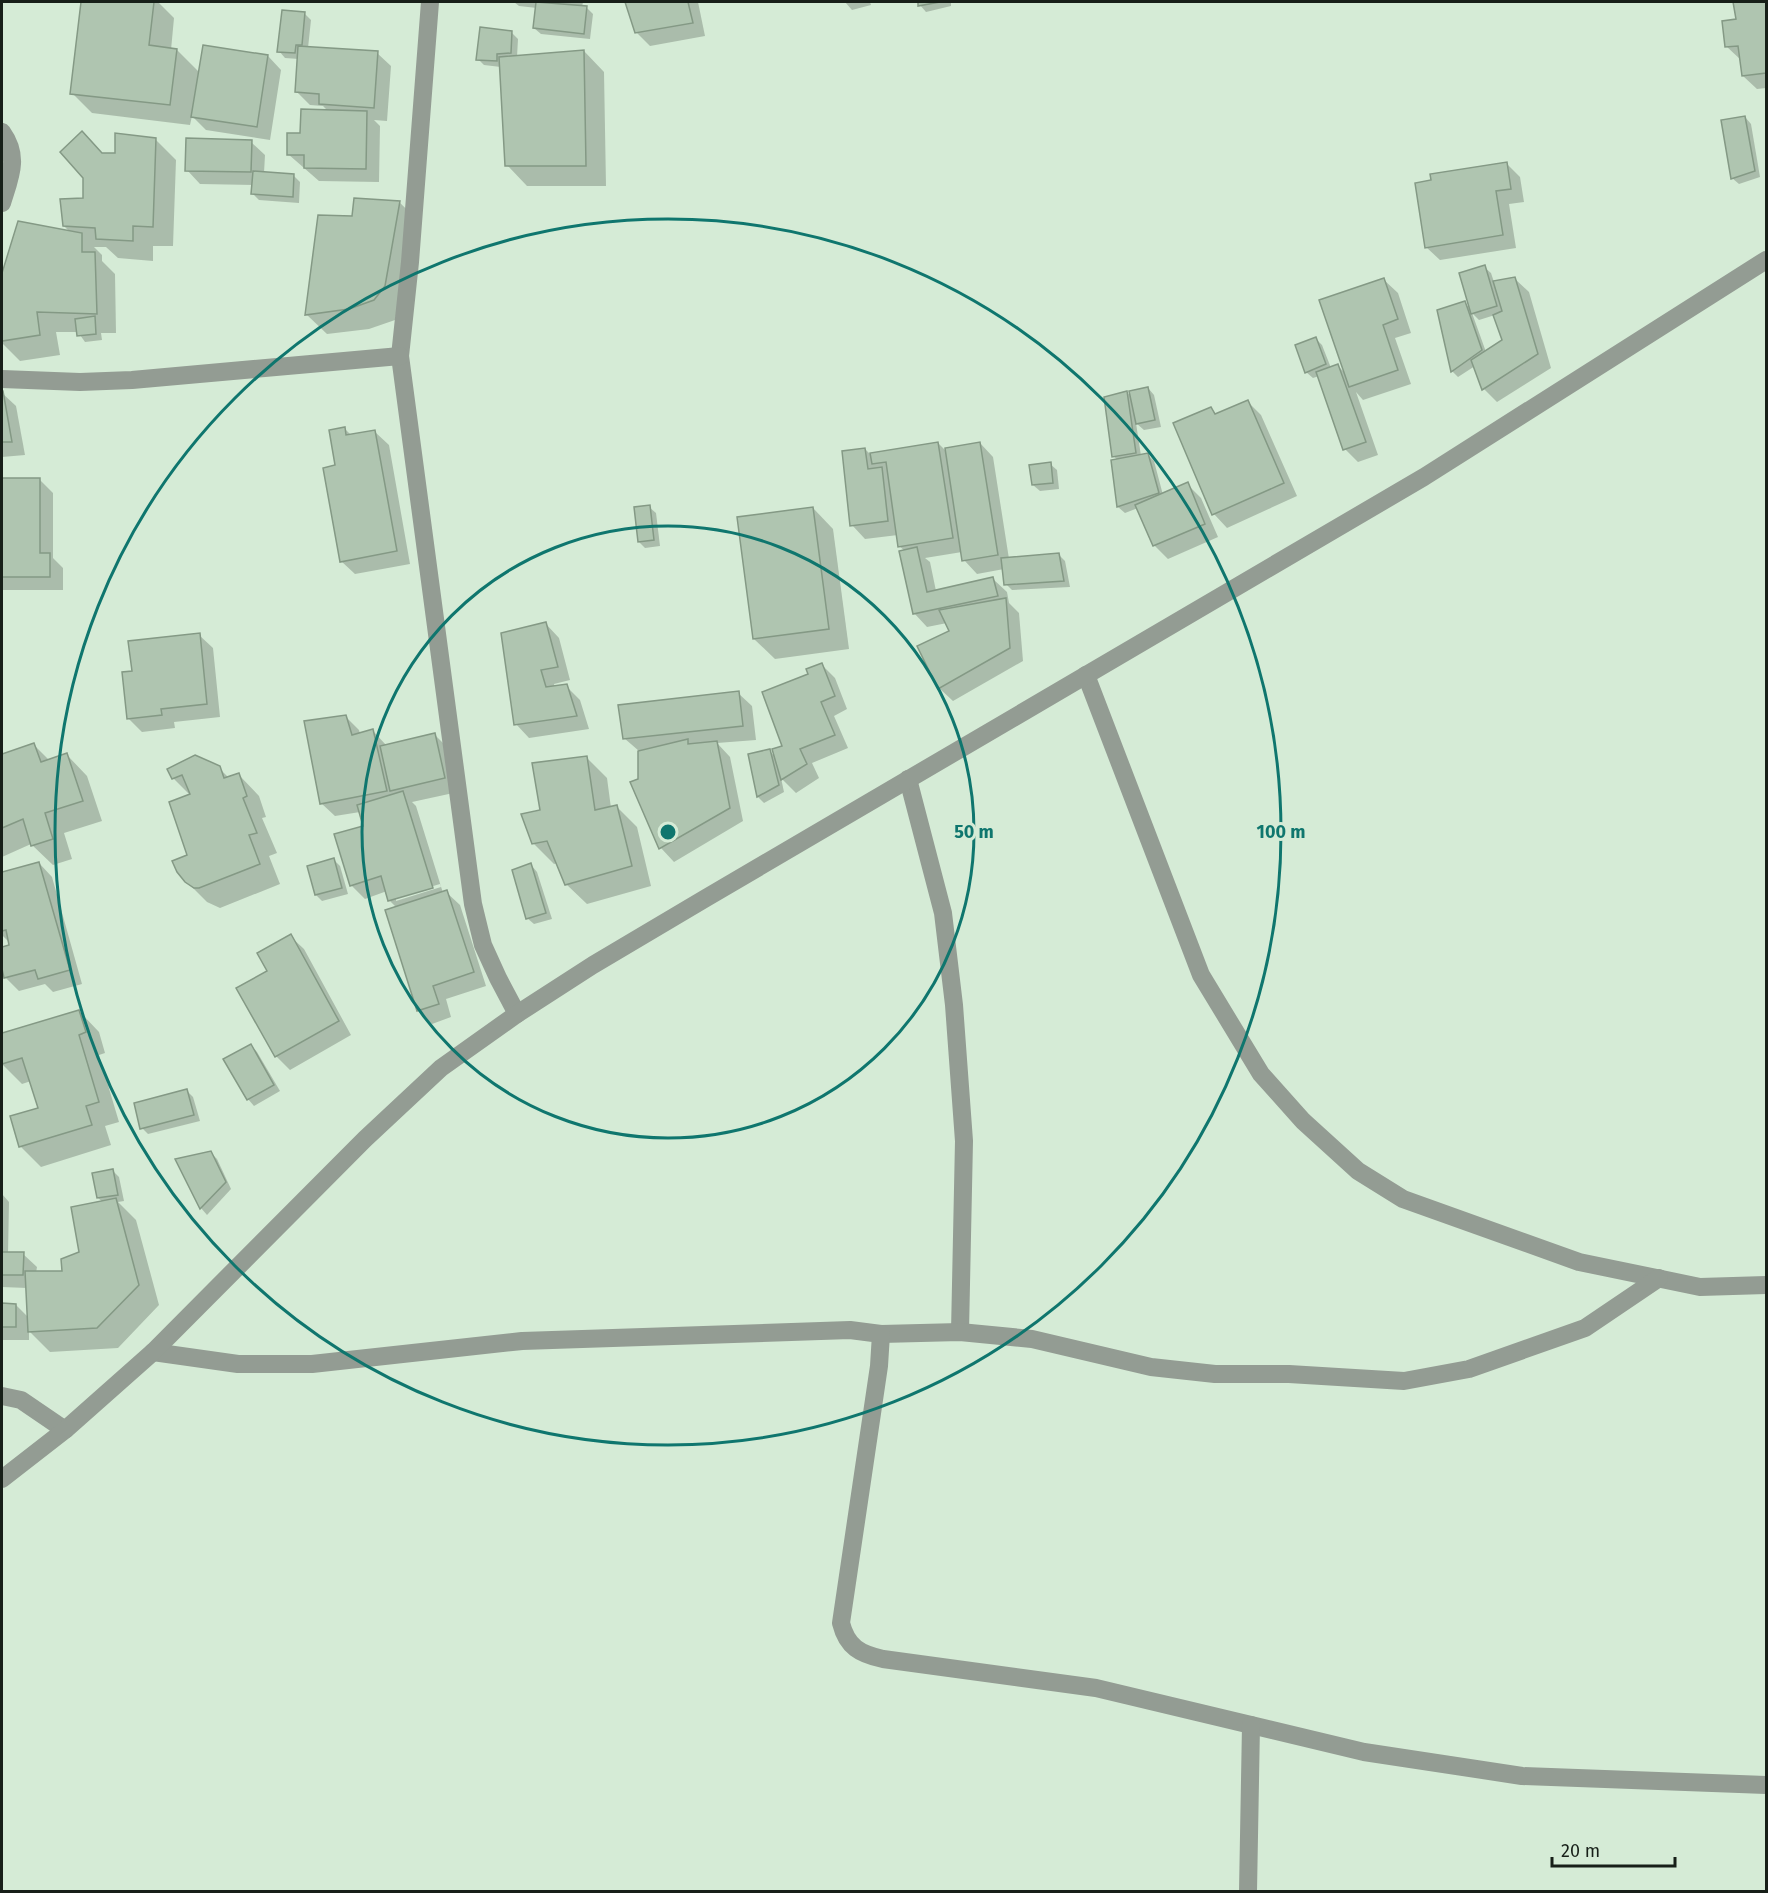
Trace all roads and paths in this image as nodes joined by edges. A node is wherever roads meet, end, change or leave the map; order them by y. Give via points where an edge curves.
1 (430, 2) edge
2 (2, 132) edge
3 (2, 202) edge
4 (1767, 260) edge
5 (400, 357) junction
6 (2, 380) edge
7 (1086, 675) junction
8 (908, 779) junction
9 (517, 1014) junction
10 (1659, 1278) junction
11 (1767, 1285) edge
12 (960, 1332) junction
13 (881, 1334) junction
14 (153, 1352) junction
15 (2, 1396) edge
16 (65, 1430) junction
17 (2, 1479) edge
18 (1251, 1725) junction
19 (1767, 1785) edge
20 (1248, 1892) edge

1 - 5 street
2 - 3 street via 8,141 13,170
4 - 7 street via 1424,477
5 - 6 street via 132,380
5 - 9 street via 473,904 483,945
7 - 8 street
7 - 10 street via 1201,975 1261,1074 1303,1121 1358,1171 1403,1199 1579,1262
8 - 9 street via 634,940
8 - 12 street via 943,913 954,1005 964,1142
9 - 14 street via 441,1068
10 - 11 street via 1700,1287
10 - 12 street via 1585,1328 1469,1369 1404,1381 1215,1374 1151,1366 1032,1339
12 - 13 street
13 - 14 street via 850,1330 522,1341 312,1364 238,1364
13 - 18 street via 842,1623 844,1635 855,1649 883,1659 1096,1688
14 - 16 street
15 - 16 street via 21,1400
16 - 17 street
18 - 19 street via 1364,1752 1522,1776
18 - 20 street

